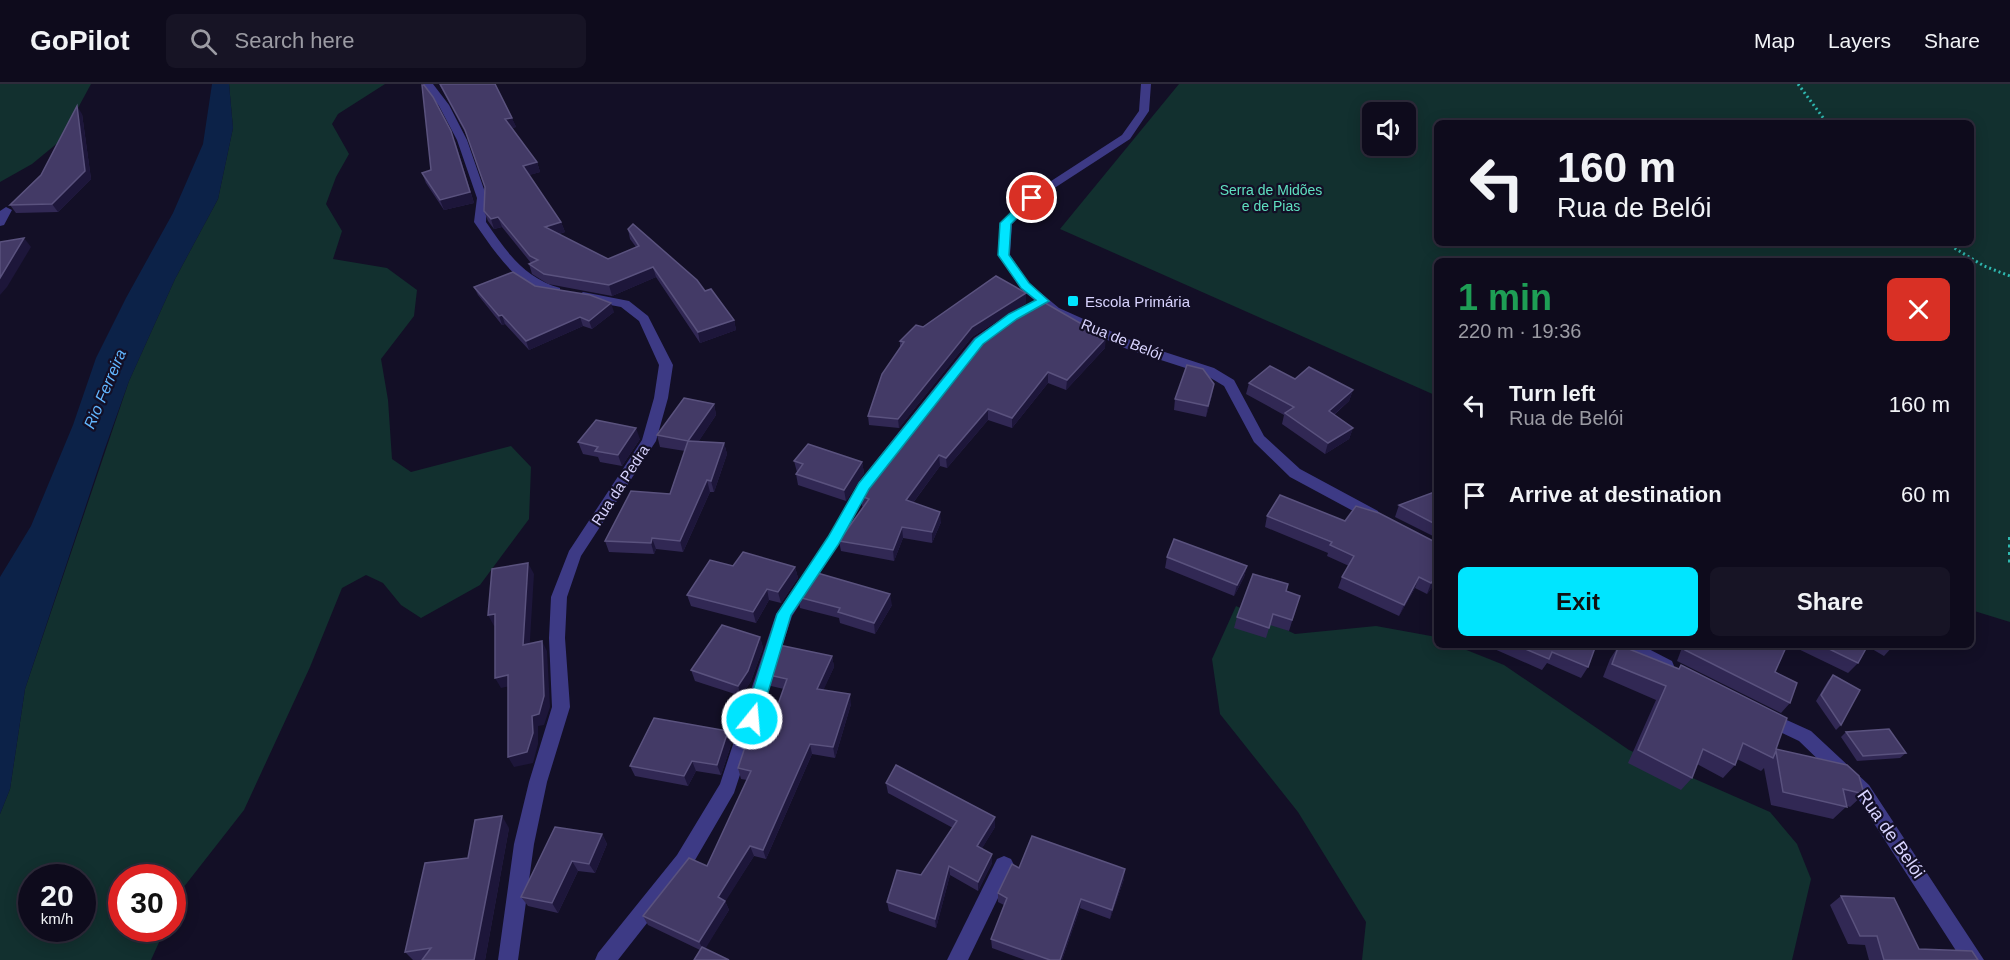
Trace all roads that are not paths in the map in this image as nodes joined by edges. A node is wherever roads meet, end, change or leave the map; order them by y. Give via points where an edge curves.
1 (429, 84) edge
2 (1146, 84) edge
3 (6, 210) dead end
4 (0, 223) edge
5 (1043, 301) junction
6 (1389, 523) edge
7 (1632, 648) edge
8 (1684, 676) edge
9 (1754, 711) edge
10 (1004, 866) dead end
11 (508, 960) edge
12 (604, 960) edge
13 (957, 960) edge
14 (1974, 960) edge

1 - 11 street, Rua da Pedra via 462,140 482,198 480,222 516,272 543,289 625,304 644,319 666,365 649,441 574,555 559,597 561,707 524,844
2 - 5 street, Rua de Belói via 1144,111 1126,137 1032,198 1006,223 1004,255 1025,286
3 - 4 street
5 - 6 street, Rua de Belói via 1055,311 1132,346 1209,371 1229,383 1259,439 1295,473
5 - 12 street via 979,341 864,486 784,614 728,787 684,861
7 - 8 street
9 - 14 street, Rua de Belói via 1805,736 1863,791
10 - 13 street

